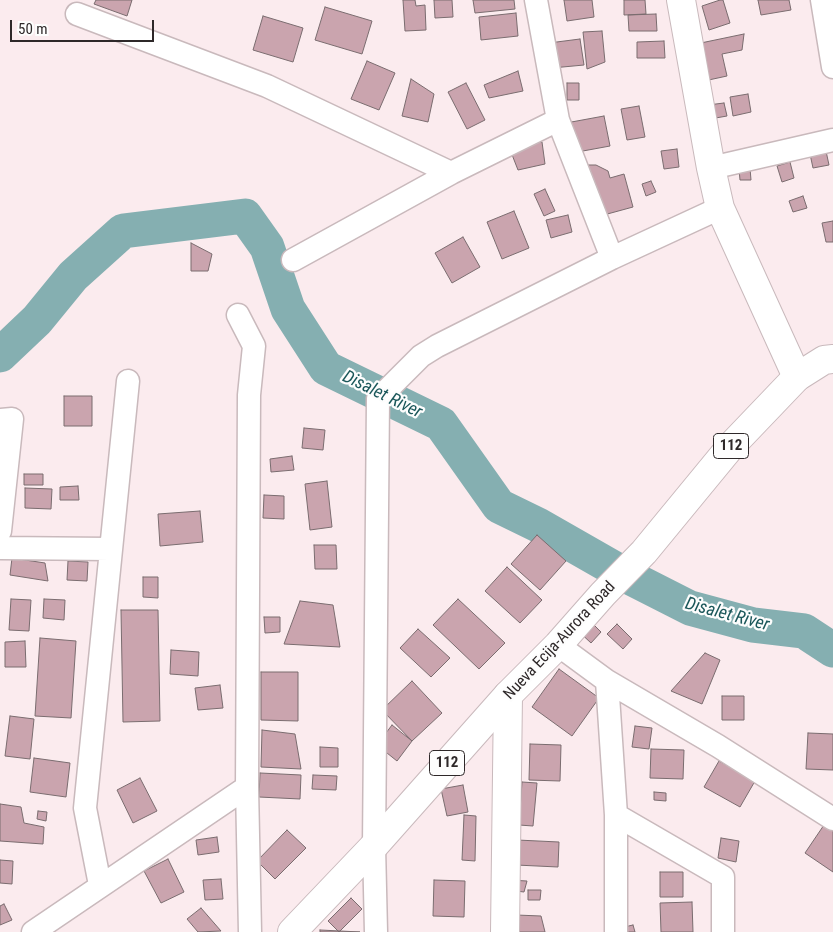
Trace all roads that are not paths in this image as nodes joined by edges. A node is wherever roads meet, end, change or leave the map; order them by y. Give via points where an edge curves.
1 (536, 0) edge
2 (681, 0) edge
3 (822, 0) edge
4 (77, 14) dead end
5 (833, 66) edge
6 (558, 120) junction
7 (833, 140) edge
8 (711, 168) junction
9 (451, 173) junction
10 (720, 208) junction
11 (612, 258) junction
12 (293, 260) dead end
13 (238, 315) dead end
14 (833, 359) edge
15 (797, 377) junction
16 (128, 381) dead end
17 (0, 420) edge
18 (0, 531) edge
19 (0, 548) edge
20 (110, 549) junction
21 (558, 645) junction
22 (608, 680) junction
23 (508, 695) junction
24 (247, 787) junction
25 (616, 815) junction
26 (833, 819) edge
27 (374, 846) junction
28 (100, 885) junction
29 (33, 932) edge
30 (250, 932) edge
31 (292, 932) edge
32 (376, 932) edge
33 (505, 932) edge
34 (616, 932) edge
35 (723, 932) edge

1 - 6 street
2 - 8 main road
3 - 5 street
4 - 9 street via 267,86
6 - 9 street
6 - 11 street
7 - 8 street
8 - 10 main road
9 - 12 street
10 - 11 street
10 - 15 main road
11 - 27 street via 437,346 421,356 378,400
13 - 24 street via 254,346 249,395
14 - 15 main road, Nueva Ecija-Aurora Road / 112 via 824,360
15 - 21 main road, Nueva Ecija-Aurora Road / 112 via 732,446 644,552
16 - 20 street
17 - 18 street via 12,419
19 - 20 street
20 - 28 street via 85,808
21 - 22 street
21 - 23 main road, Nueva Ecija-Aurora Road / 112
22 - 25 street
22 - 26 street
23 - 27 main road, Nueva Ecija-Aurora Road / 112
23 - 33 main road
24 - 28 street
24 - 30 street
25 - 34 street
25 - 35 street via 723,877
27 - 31 main road, Nueva Ecija-Aurora Road / 112
27 - 32 street
28 - 29 street

